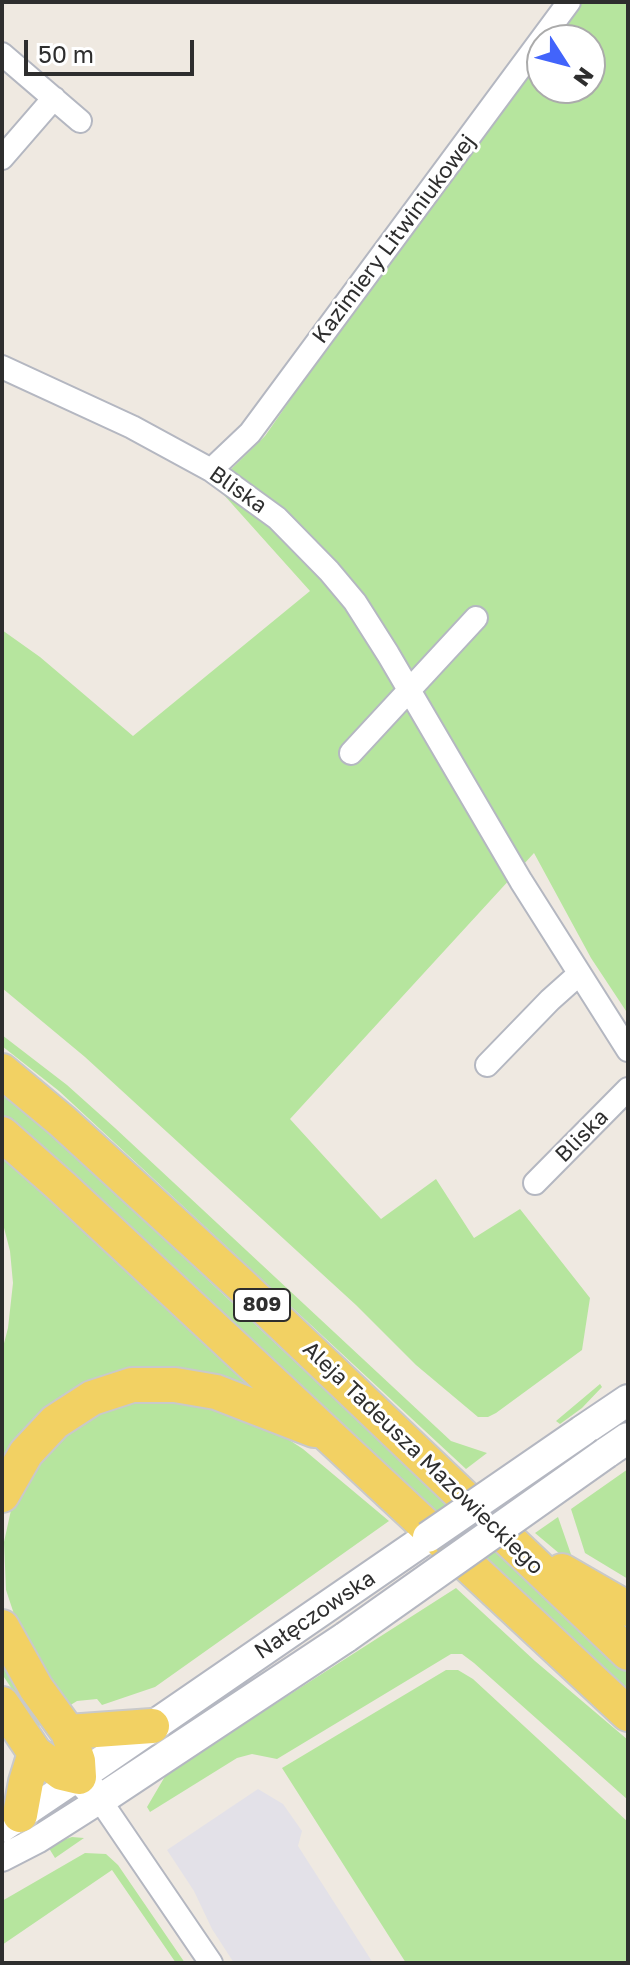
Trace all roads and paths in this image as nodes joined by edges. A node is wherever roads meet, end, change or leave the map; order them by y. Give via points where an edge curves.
1 (569, 2) edge
2 (2, 54) edge
3 (54, 98) junction
4 (80, 121) dead end
5 (2, 158) edge
6 (2, 367) edge
7 (211, 470) junction
8 (476, 618) dead end
9 (410, 690) junction
10 (351, 753) dead end
11 (578, 975) junction
12 (628, 1050) edge
13 (487, 1065) dead end
14 (2, 1071) edge
15 (628, 1089) edge
16 (2, 1134) edge
17 (535, 1183) dead end
18 (628, 1400) edge
19 (330, 1435) junction
20 (617, 1445) edge
21 (2, 1495) edge
22 (515, 1547) junction
23 (628, 1609) edge
24 (2, 1627) edge
25 (628, 1653) edge
26 (2, 1704) edge
27 (628, 1714) edge
28 (152, 1726) junction
29 (68, 1732) junction
30 (35, 1753) junction
31 (90, 1788) junction
32 (11, 1822) edge
33 (2, 1858) edge
34 (211, 1963) edge

1 - 7 street, Kazimiery Litwiniukowej via 250,433
2 - 3 street
3 - 4 street
3 - 5 street
6 - 7 street, Bliska
7 - 9 street, Bliska via 277,518 329,571 355,602
8 - 9 street
9 - 10 street
9 - 11 street, Bliska
11 - 12 street, Bliska
11 - 13 street
14 - 22 main road, Aleja Tadeusza Mazowieckiego / 809 via 240,1284
15 - 17 street, Bliska
16 - 19 main road, Aleja Tadeusza Mazowieckiego / 809
18 - 28 main road, Nałęczowska, bridge
19 - 21 main road via 216,1392 132,1385 92,1398 55,1422 26,1453
19 - 27 main road, Aleja Tadeusza Mazowieckiego / 809
20 - 31 main road, Nałęczowska, bridge via 346,1637
22 - 23 main road
22 - 25 main road, Aleja Tadeusza Mazowieckiego / 809
24 - 29 main road
26 - 30 main road
28 - 29 main road
28 - 31 main road, Nałęczowska
29 - 31 main road
30 - 31 main road
30 - 32 main road
31 - 32 street, Nałęczowska
31 - 33 street, Nałęczowska via 37,1840
31 - 34 street

